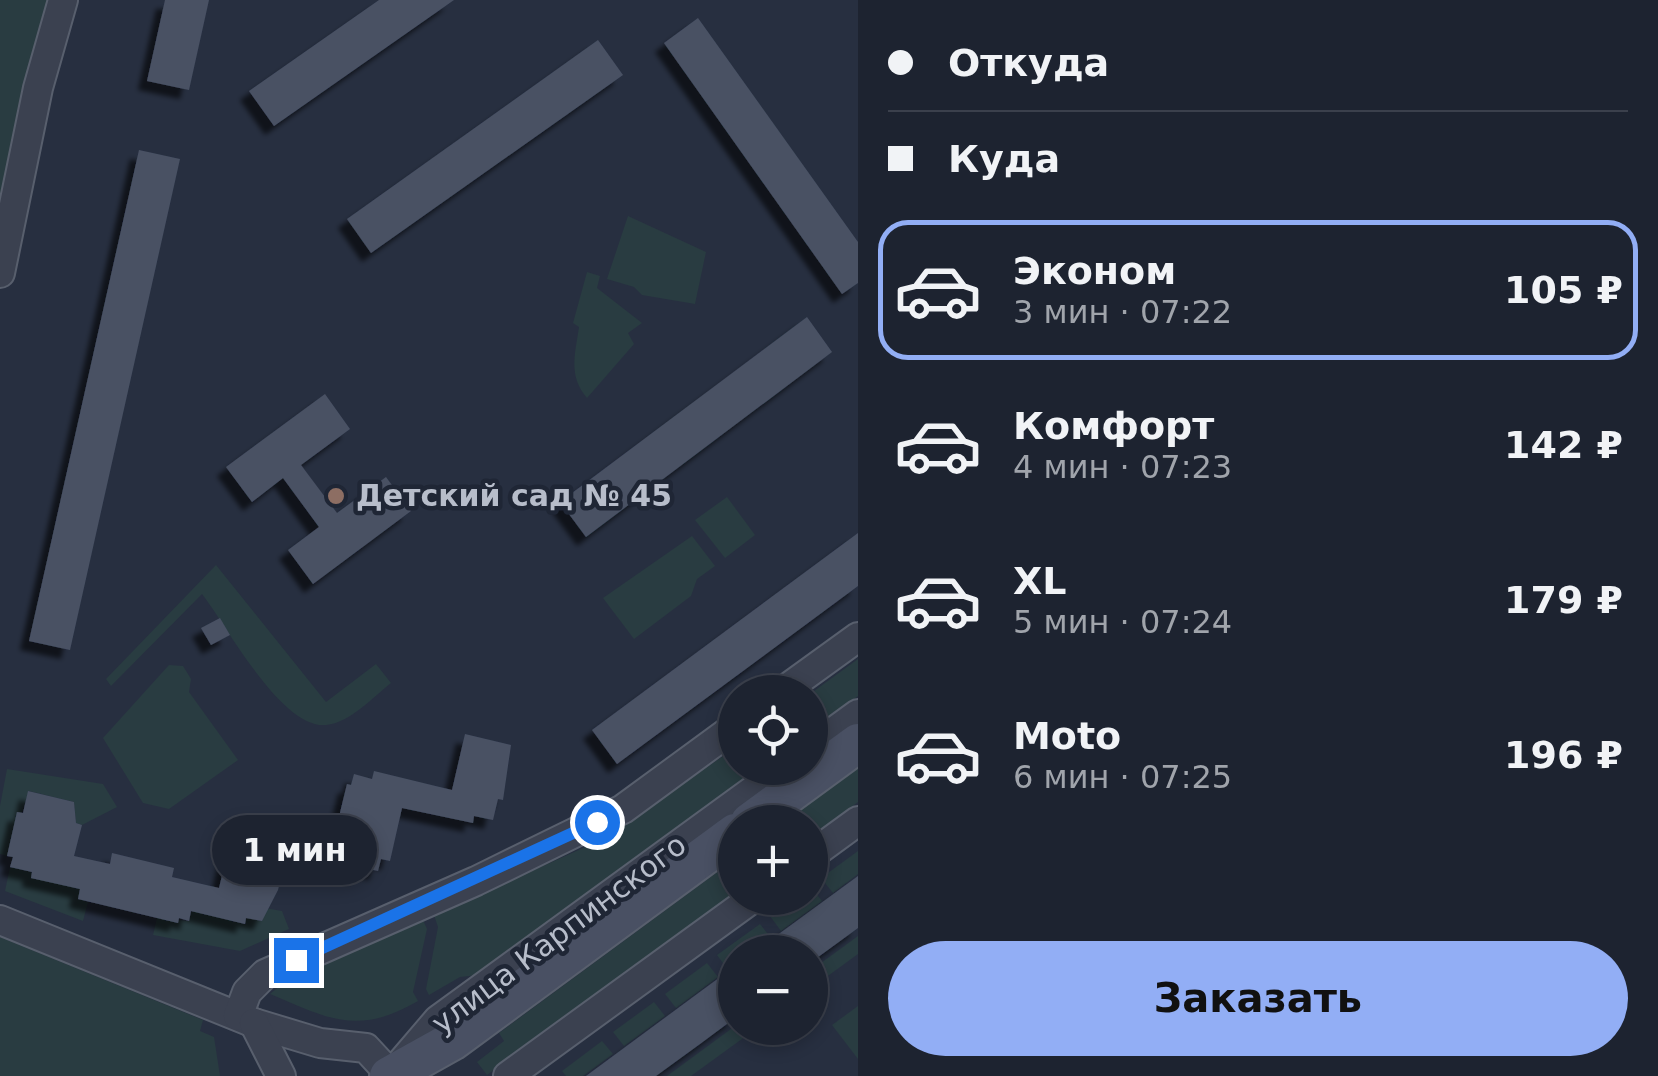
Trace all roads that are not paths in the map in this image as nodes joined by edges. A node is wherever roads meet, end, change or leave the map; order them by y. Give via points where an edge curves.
1 (63, 0) edge
2 (0, 273) edge
3 (858, 636) edge
4 (805, 675) edge
5 (858, 714) edge
6 (828, 736) edge
7 (718, 739) edge
8 (858, 743) edge
9 (761, 785) edge
10 (773, 805) edge
11 (858, 821) edge
12 (828, 843) edge
13 (718, 845) edge
14 (730, 915) edge
15 (0, 920) edge
16 (246, 1020) junction
17 (390, 1075) edge
18 (280, 1076) edge
19 (508, 1076) edge

1 - 2 street
3 - 4 street
5 - 6 street
7 - 16 street via 622,809 265,974 248,992
8 - 10 street
9 - 17 street, улица Карпинского via 438,1020
11 - 12 street
13 - 17 street, улица Карпинского via 452,1041
14 - 19 street
15 - 16 street
16 - 17 street via 320,1043 366,1048
16 - 18 street

